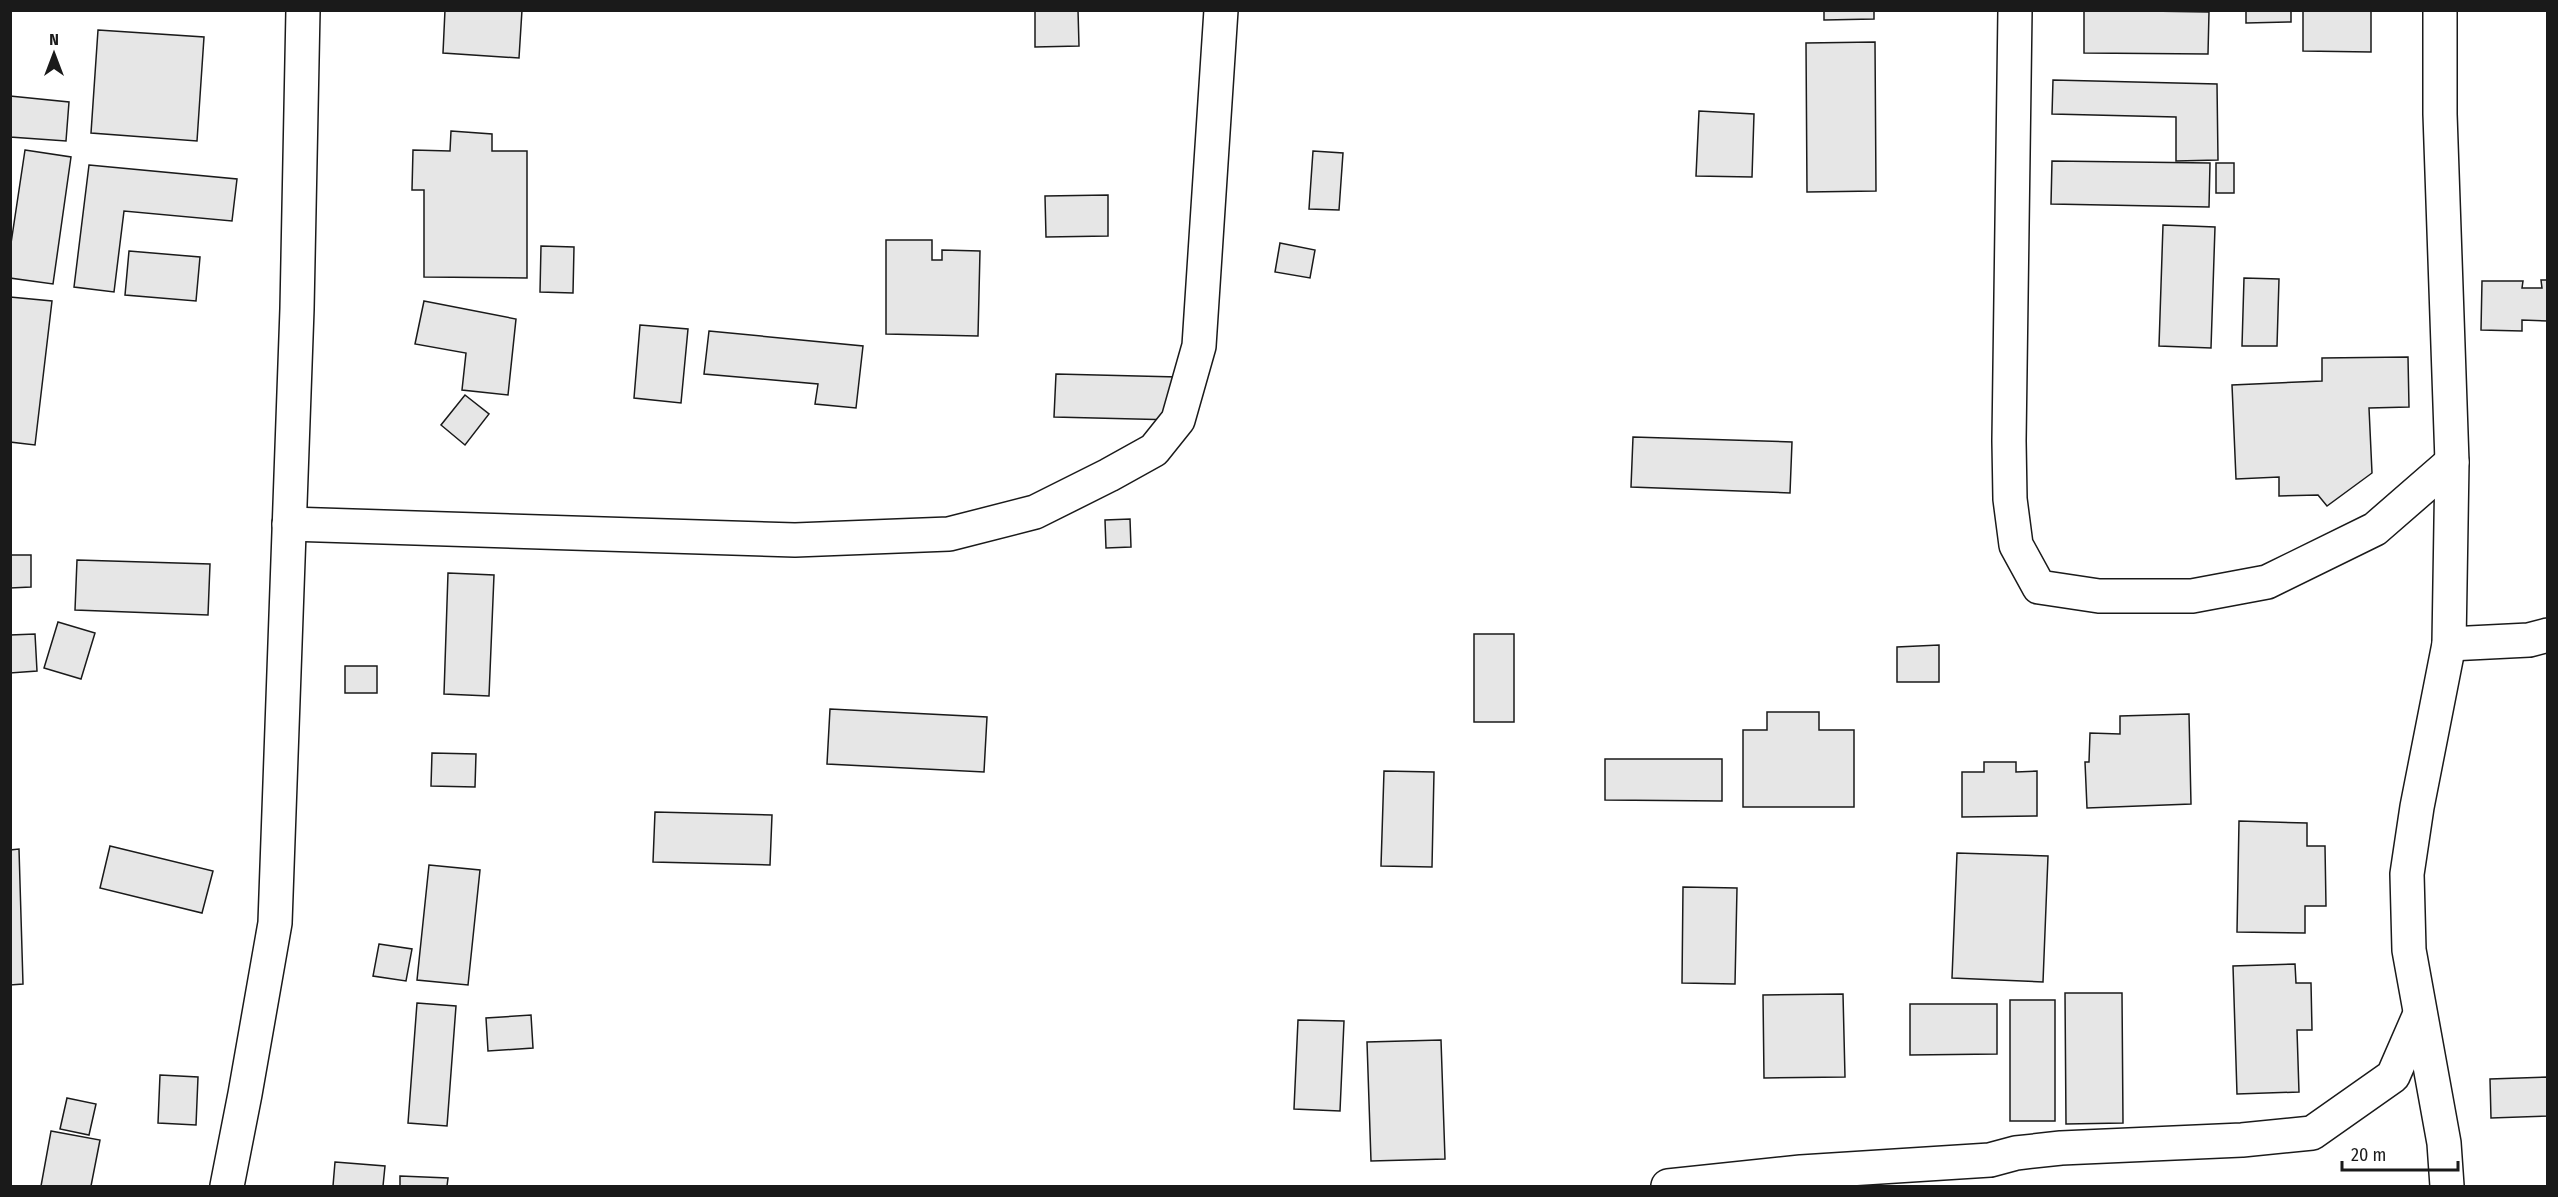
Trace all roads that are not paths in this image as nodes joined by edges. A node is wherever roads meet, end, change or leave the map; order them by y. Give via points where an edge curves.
1 (303, 10) edge
2 (1221, 10) edge
3 (2015, 10) edge
4 (2440, 10) edge
5 (2452, 462) junction
6 (289, 524) junction
7 (2547, 636) edge
8 (2449, 644) junction
9 (2420, 1014) junction
10 (1988, 1173) edge
11 (227, 1186) edge
12 (1668, 1186) edge
13 (2447, 1186) edge

1 - 6 street
2 - 6 street via 1199,346 1178,420 1154,450 1109,475 1035,512 949,534 795,540
3 - 5 street via 2010,499 2016,545 2039,587 2099,596 2192,596 2267,582 2375,529
4 - 5 street
5 - 8 street
6 - 11 street via 275,923
7 - 8 street
8 - 9 street via 2407,874 2409,950
9 - 10 street via 2393,1076 2312,1133 2016,1153
9 - 13 street via 2444,1143
10 - 12 street via 1801,1172

